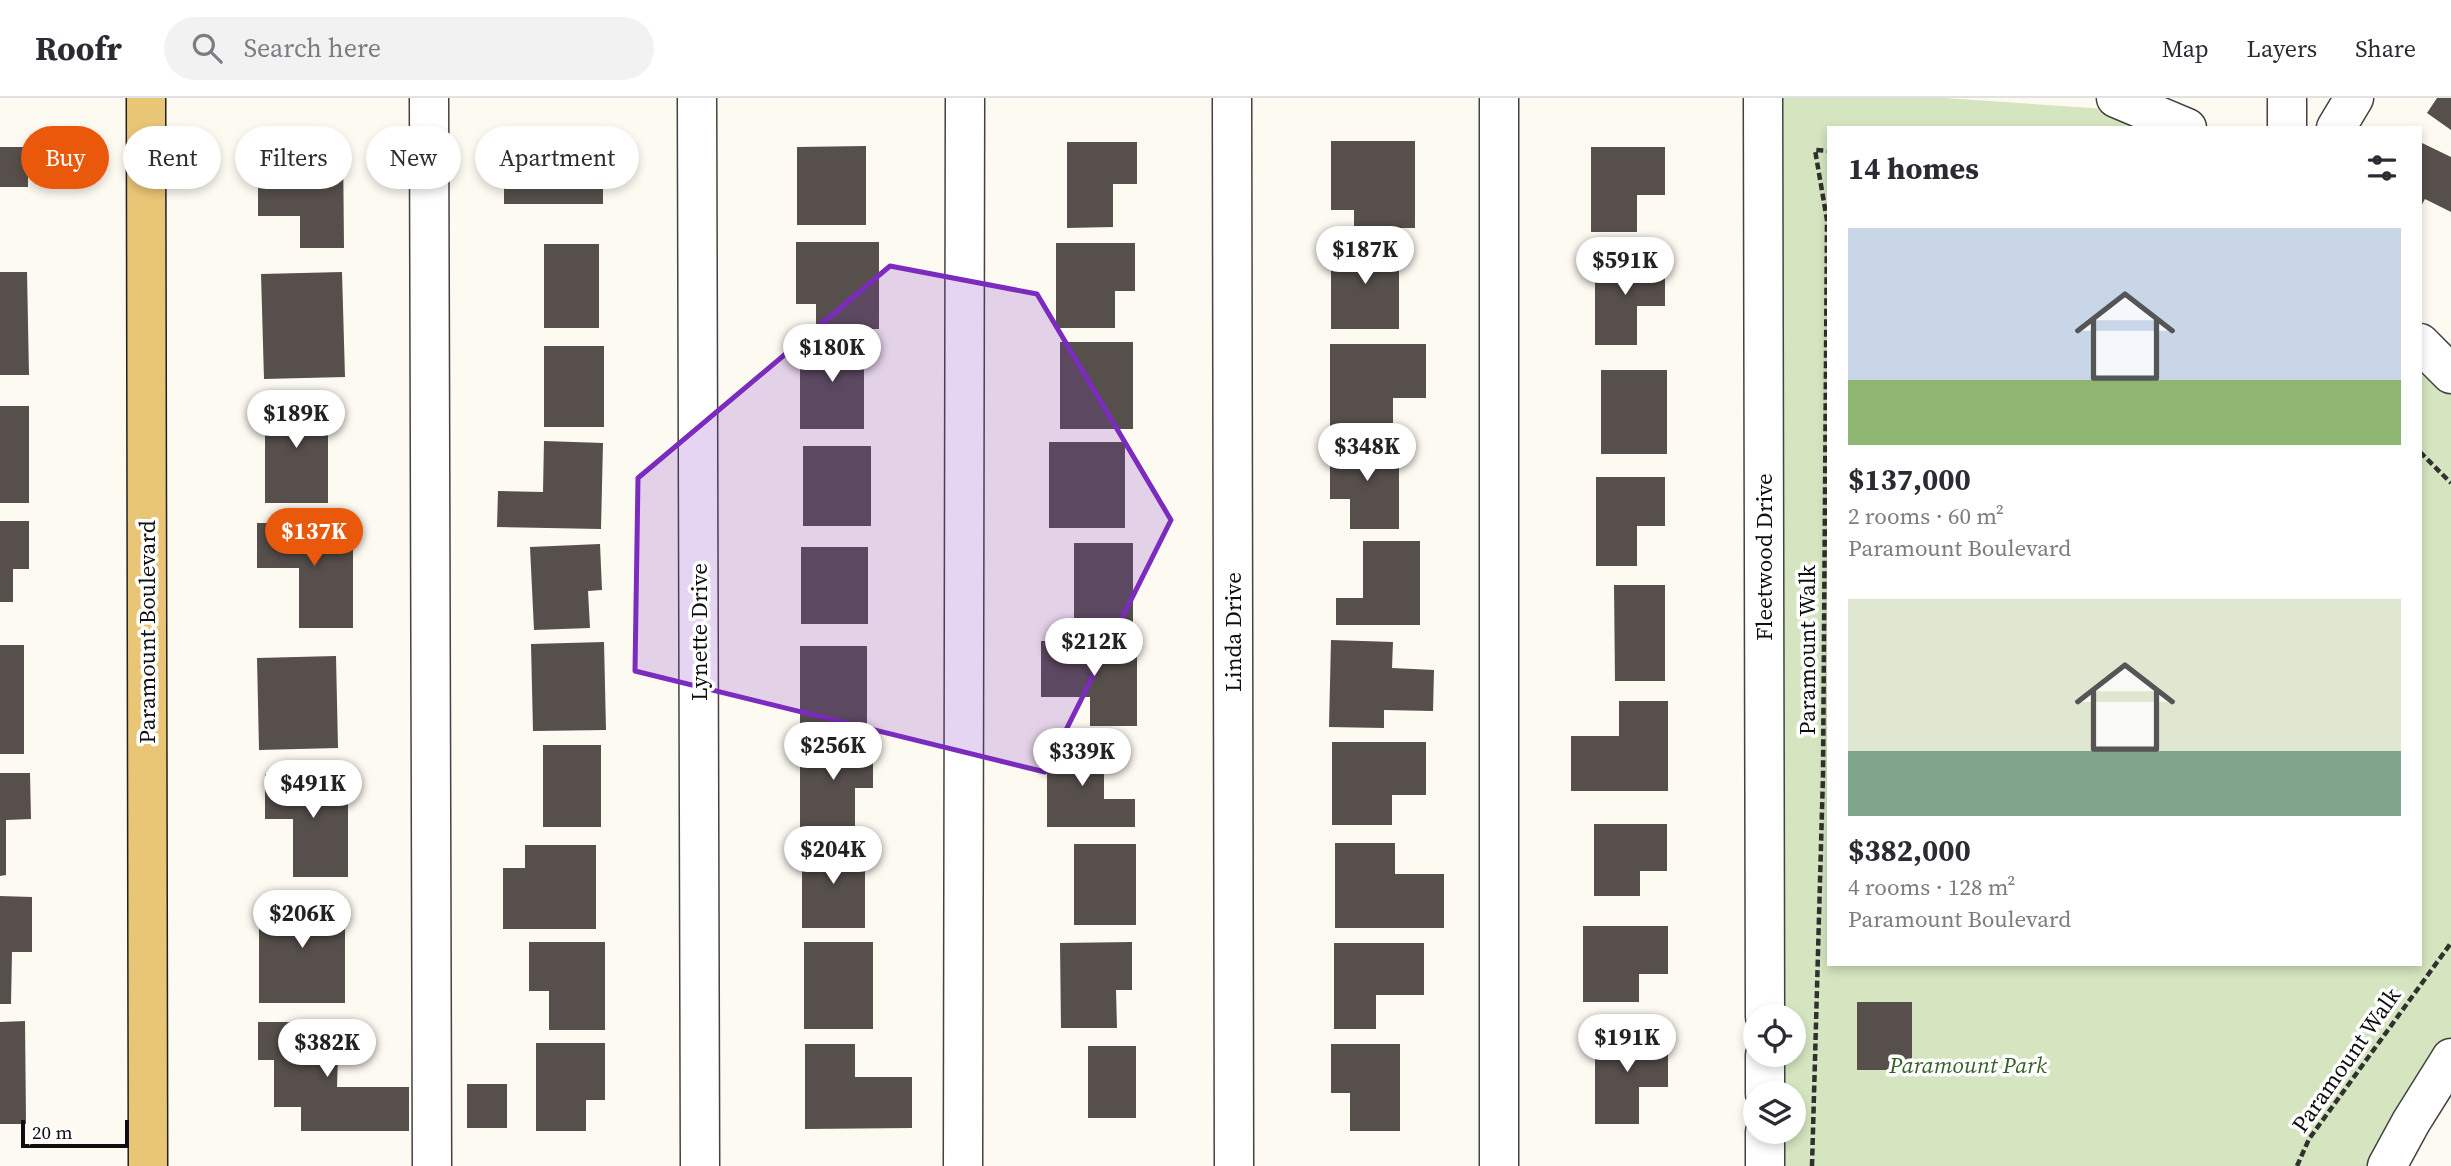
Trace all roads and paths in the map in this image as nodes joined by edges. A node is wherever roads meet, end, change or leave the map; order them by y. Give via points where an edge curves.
1 (146, 98) edge
2 (429, 98) edge
3 (697, 98) edge
4 (965, 98) edge
5 (1232, 98) edge
6 (1499, 98) edge
7 (1763, 98) edge
8 (2116, 98) edge
9 (2287, 98) edge
10 (2354, 98) edge
11 (2181, 126) edge
12 (2287, 126) edge
13 (2337, 126) edge
14 (1827, 151) edge
15 (1827, 220) edge
16 (1827, 220) edge
17 (2422, 345) edge
18 (2451, 374) edge
19 (2422, 454) edge
20 (2451, 483) edge
21 (2451, 943) edge
22 (1765, 1004) edge
23 (2451, 1058) edge
24 (1765, 1144) edge
25 (148, 1166) edge
26 (432, 1166) edge
27 (700, 1166) edge
28 (963, 1166) edge
29 (1234, 1166) edge
30 (1499, 1166) edge
31 (1765, 1166) edge
32 (1812, 1166) edge
33 (2297, 1166) edge
34 (2387, 1166) edge

1 - 25 main road, Paramount Boulevard
2 - 26 street
3 - 27 street, Lynette Drive
4 - 28 street
5 - 29 street, Linda Drive
6 - 30 street
7 - 22 street, Fleetwood Drive
8 - 11 street
9 - 12 street
10 - 13 street
14 - 16 path, Paramount Walk via 1815,150
15 - 32 path, Paramount Walk via 1823,775
17 - 18 street
19 - 20 path
21 - 33 path, Paramount Walk via 2309,1139
23 - 34 street
24 - 31 street

